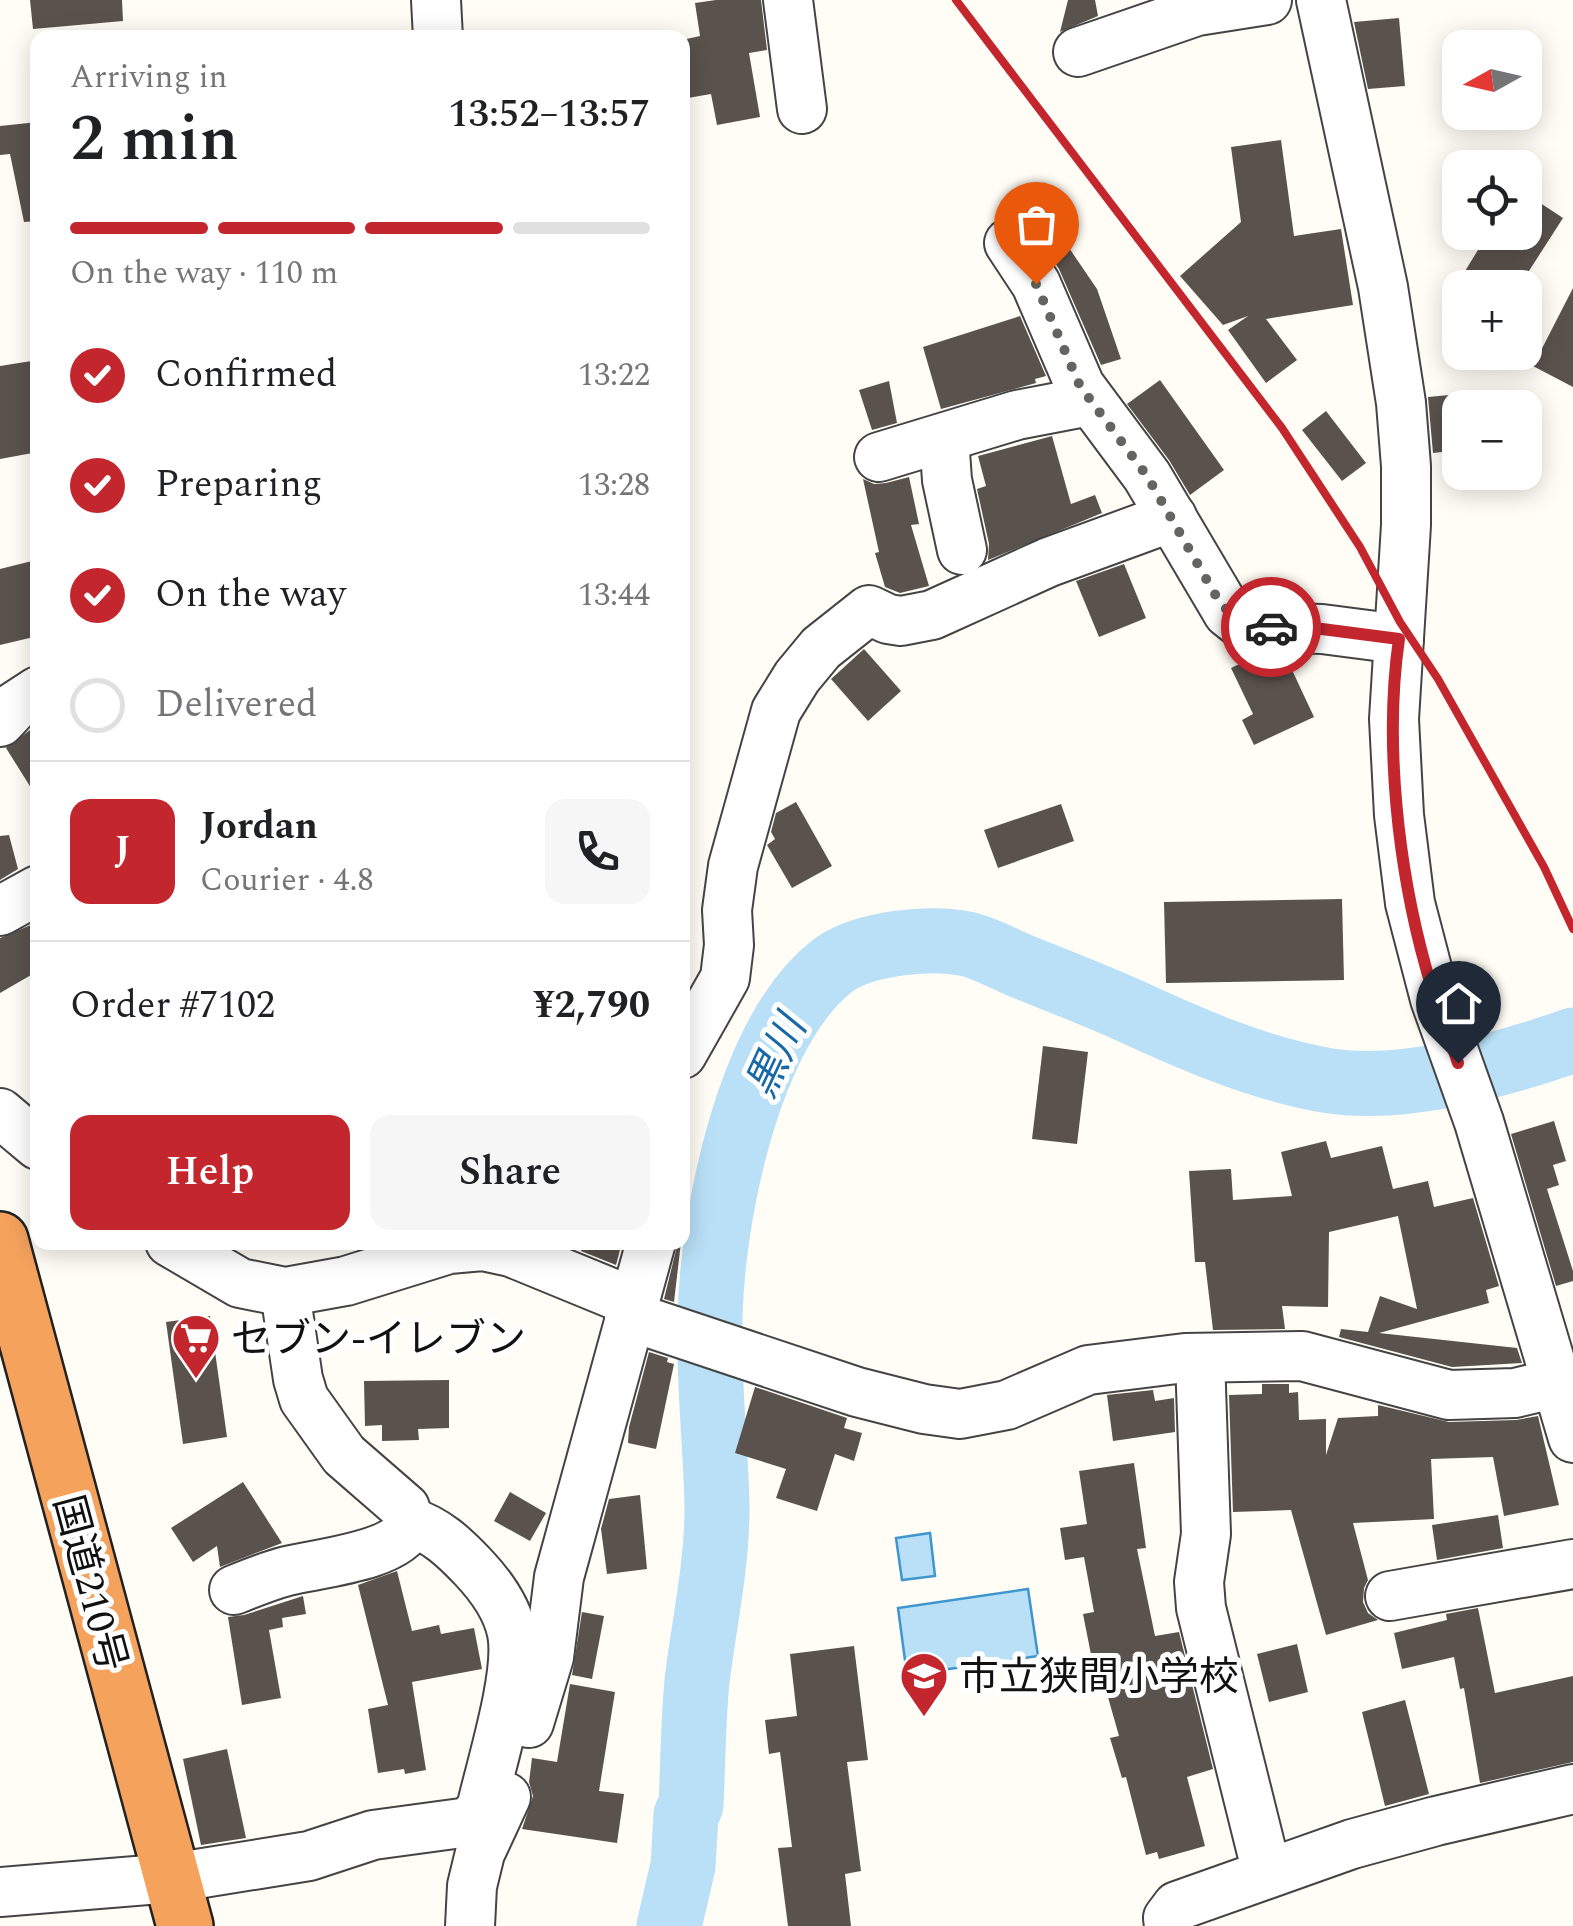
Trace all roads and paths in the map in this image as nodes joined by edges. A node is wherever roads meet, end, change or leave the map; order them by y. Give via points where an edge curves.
1 (788, 0) edge
2 (1267, 0) edge
3 (1321, 0) edge
4 (1078, 52) dead end
5 (802, 108) dead end
6 (1010, 243) dead end
7 (1090, 401) junction
8 (944, 438) junction
9 (879, 457) dead end
10 (1172, 517) junction
11 (962, 550) dead end
12 (1399, 639) junction
13 (30, 696) edge
14 (0, 722) edge
15 (30, 894) edge
16 (0, 911) edge
17 (690, 1040) edge
18 (0, 1114) edge
19 (30, 1138) edge
20 (0, 1240) edge
21 (184, 1250) edge
22 (439, 1250) edge
23 (502, 1250) edge
24 (648, 1250) edge
25 (379, 1256) edge
26 (285, 1292) junction
27 (634, 1312) junction
28 (1200, 1358) junction
29 (1566, 1381) edge
30 (1573, 1438) edge
31 (410, 1522) junction
32 (1573, 1564) edge
33 (234, 1590) dead end
34 (1390, 1596) dead end
35 (1573, 1789) edge
36 (480, 1824) junction
37 (1267, 1873) junction
38 (179, 1902) edge
39 (7, 1903) edge
40 (470, 1926) edge
41 (1169, 1926) edge

1 - 5 street
2 - 4 street via 1198,11
3 - 12 street via 1401,403 1406,525
6 - 7 street
7 - 8 street
7 - 10 street
8 - 9 street
8 - 11 street
10 - 12 street via 1220,603 1242,624
10 - 17 street via 932,615 901,621 869,610 822,648 776,711 733,866 725,978
12 - 29 street via 1396,768 1410,903 1436,999
13 - 14 street
15 - 16 street
18 - 19 street
20 - 38 highway, 国道210号
21 - 26 street via 246,1286
22 - 25 street
23 - 27 street
24 - 27 street
25 - 26 street via 320,1287
26 - 31 street via 304,1399 334,1444 405,1508
27 - 28 street via 857,1392 960,1414 1007,1404 1088,1370
27 - 36 street via 560,1578 549,1657 507,1795
28 - 29 street via 1314,1358 1449,1395 1516,1394
28 - 37 street via 1206,1534 1201,1608
29 - 30 street
31 - 33 street via 406,1534 382,1548
31 - 36 street via 452,1545 480,1574 512,1632 514,1665
32 - 34 street
35 - 37 street via 1436,1820
36 - 38 street via 381,1834
36 - 40 street
37 - 41 street via 1178,1906
38 - 39 street

